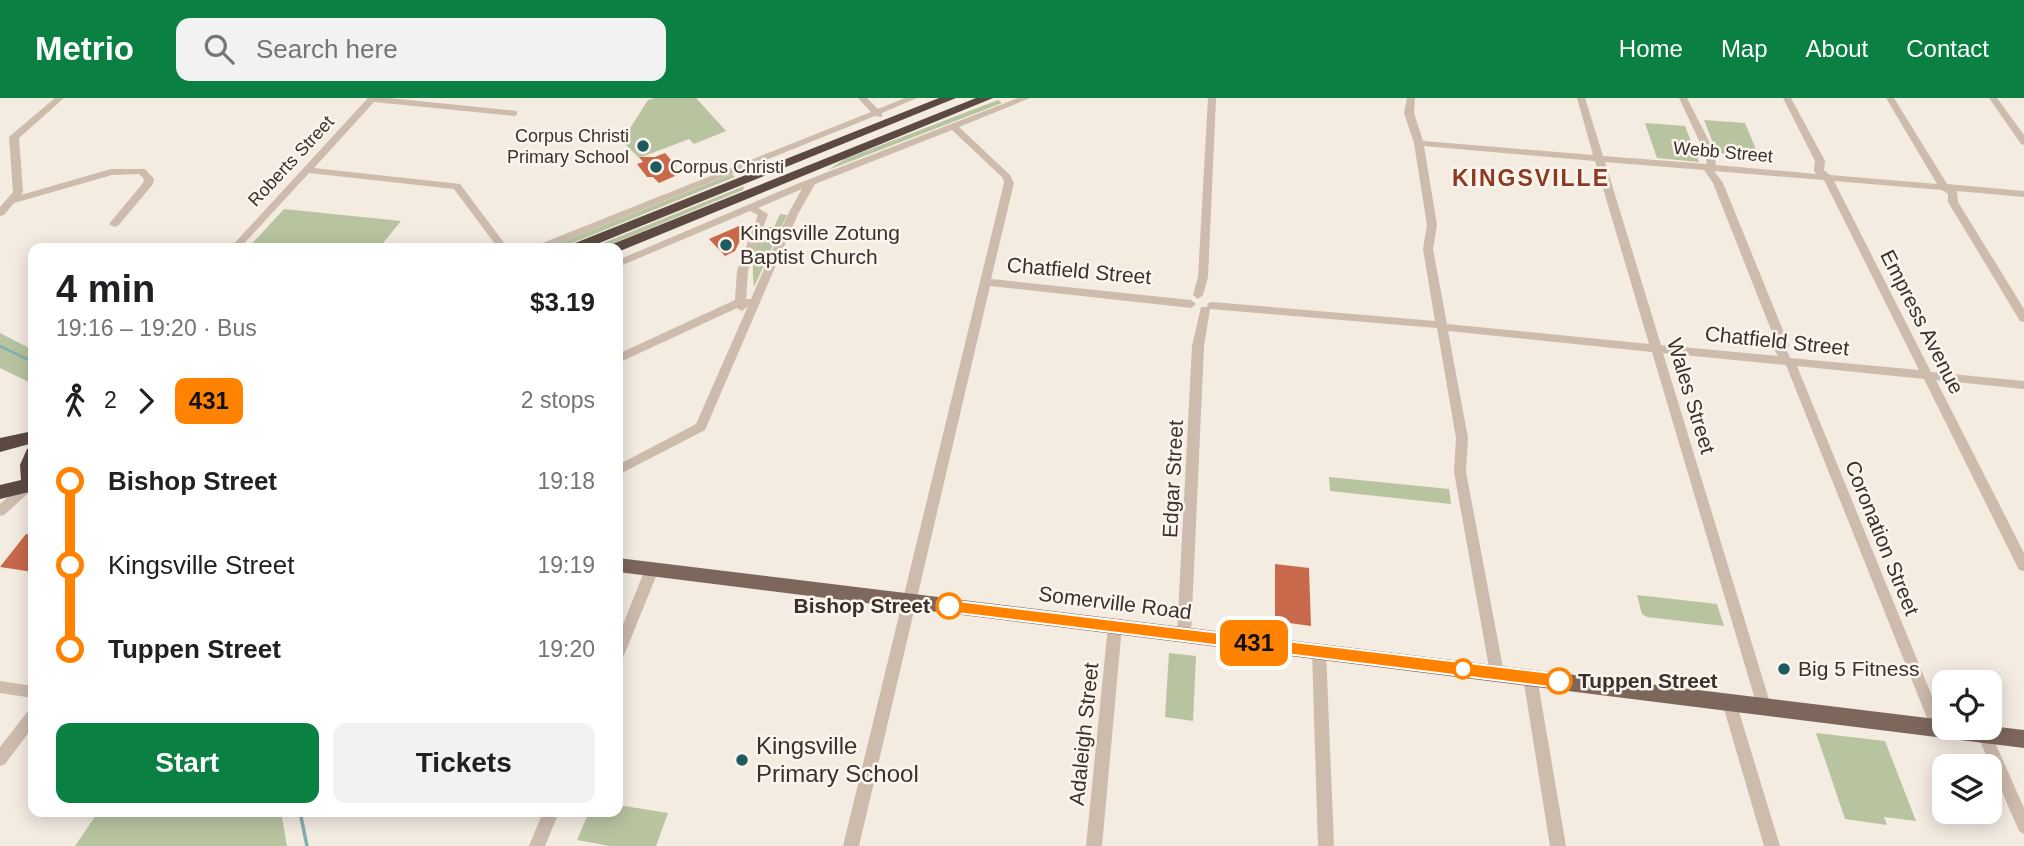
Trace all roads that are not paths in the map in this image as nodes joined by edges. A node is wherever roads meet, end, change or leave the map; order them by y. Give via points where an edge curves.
1 (60, 98) edge
2 (862, 98) edge
3 (914, 98) edge
4 (950, 98) edge
5 (987, 98) edge
6 (1026, 98) edge
7 (1212, 98) edge
8 (1411, 98) edge
9 (1581, 98) edge
10 (1683, 98) edge
11 (1787, 98) edge
12 (1890, 98) edge
13 (1993, 98) edge
14 (372, 99) edge
15 (514, 113) dead end
16 (881, 117) junction
17 (953, 126) junction
18 (899, 131) junction
19 (1419, 142) junction
20 (2024, 142) edge
21 (1598, 157) junction
22 (1710, 167) junction
23 (308, 170) junction
24 (1827, 177) junction
25 (811, 182) junction
26 (1943, 186) junction
27 (2024, 194) edge
28 (14, 200) junction
29 (751, 208) junction
30 (0, 213) edge
31 (114, 224) dead end
32 (240, 243) edge
33 (499, 243) edge
34 (552, 243) edge
35 (589, 243) edge
36 (623, 245) edge
37 (623, 262) edge
38 (986, 282) junction
39 (740, 302) junction
40 (1201, 302) junction
41 (754, 303) junction
42 (2024, 318) edge
43 (746, 324) junction
44 (1442, 326) junction
45 (1656, 348) junction
46 (623, 357) edge
47 (1788, 362) junction
48 (1927, 376) junction
49 (2024, 385) edge
50 (28, 438) edge
51 (0, 445) edge
52 (623, 467) edge
53 (28, 487) edge
54 (28, 489) edge
55 (0, 492) edge
56 (0, 511) edge
57 (623, 566) edge
58 (2024, 566) edge
59 (652, 569) junction
60 (909, 601) junction
61 (1115, 626) junction
62 (1184, 634) junction
63 (623, 641) edge
64 (1319, 651) junction
65 (1497, 673) junction
66 (1530, 677) junction
67 (0, 687) edge
68 (28, 691) edge
69 (1729, 702) junction
70 (1764, 706) junction
71 (1932, 713) edge
72 (28, 723) edge
73 (1932, 727) edge
74 (2002, 736) edge
75 (2024, 739) edge
76 (1987, 740) edge
77 (0, 760) edge
78 (549, 817) edge
79 (2024, 826) edge
80 (537, 846) edge
81 (850, 846) edge
82 (1094, 846) edge
83 (1326, 846) edge
84 (1558, 846) edge
85 (1772, 846) edge

1 - 28 street via 14,138 18,192
2 - 16 street
3 - 16 street
4 - 16 highway
5 - 18 highway
6 - 17 street
7 - 40 street, Edgar Street
8 - 19 street via 1409,113
9 - 21 street, Wales Street
10 - 22 street, Coronation Street via 1704,142
11 - 24 street, Empress Avenue via 1819,161 1819,171
12 - 26 street
13 - 20 street
14 - 15 street
14 - 23 street, Roberts Street
16 - 18 highway
16 - 34 street
16 - 35 highway
17 - 25 street
17 - 38 street via 1009,182
18 - 36 highway
19 - 21 street, Webb Street
19 - 44 street via 1432,225 1428,249
21 - 22 street, Webb Street
21 - 45 street, Wales Street
22 - 24 street, Webb Street
22 - 47 street, Coronation Street
23 - 32 street, Roberts Street
23 - 33 street via 457,186
24 - 26 street, Webb Street
24 - 48 street, Empress Avenue
25 - 29 street
25 - 41 street
26 - 27 street, Webb Street
26 - 42 street via 1952,193 1953,202
28 - 30 street
28 - 31 street via 111,172 142,171 148,184
29 - 37 street
29 - 39 street via 763,215 744,258
38 - 40 street, Chatfield Street
38 - 60 street
39 - 41 street
39 - 43 street
39 - 46 street
40 - 44 street, Chatfield Street
40 - 62 street, Edgar Street
41 - 43 street
43 - 52 street via 697,430
44 - 45 street, Chatfield Street
44 - 65 street via 1462,438 1460,472
45 - 47 street, Chatfield Street
45 - 70 street, Wales Street
47 - 48 street, Chatfield Street
47 - 71 street, Coronation Street
48 - 49 street, Chatfield Street
48 - 58 street, Empress Avenue
50 - 51 highway
53 - 55 highway
54 - 56 street
57 - 59 main road, Somerville Road
59 - 60 main road, Somerville Road
59 - 63 street
60 - 61 main road, Somerville Road
60 - 81 street
61 - 62 main road, Somerville Road
61 - 82 street, Adaleigh Street
62 - 64 main road, Somerville Road
64 - 65 main road, Somerville Road
64 - 83 street
65 - 66 main road, Somerville Road
66 - 69 main road, Somerville Road
66 - 84 street
67 - 68 street
69 - 70 main road, Somerville Road
69 - 85 street
70 - 73 main road, Somerville Road
72 - 77 street
74 - 75 main road, Somerville Road
76 - 79 street
78 - 80 street

